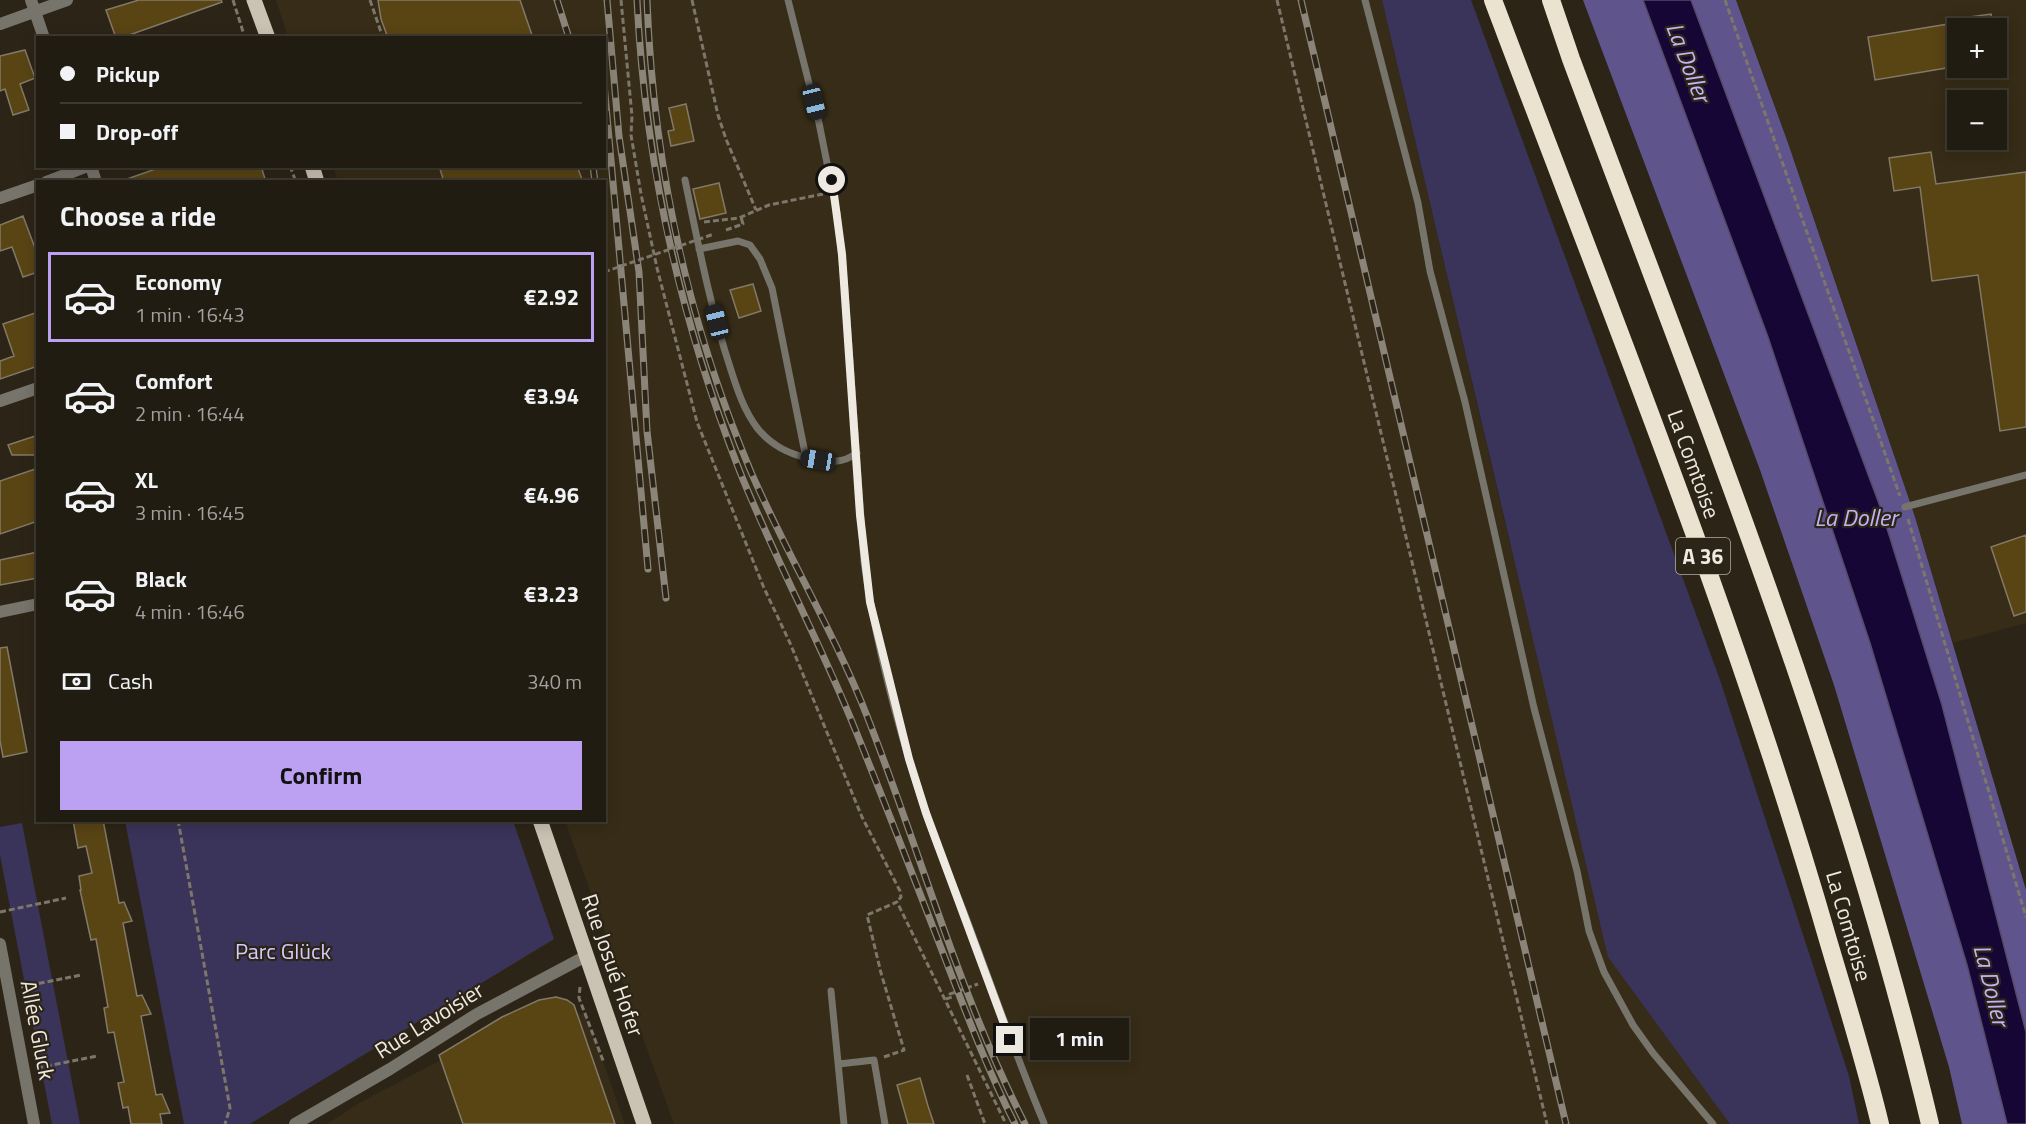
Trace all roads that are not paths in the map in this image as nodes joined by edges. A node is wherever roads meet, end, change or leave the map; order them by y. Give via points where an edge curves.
1 (67, 0) edge
2 (254, 0) edge
3 (788, 0) edge
4 (1365, 0) edge
5 (1493, 0) edge
6 (1551, 0) edge
7 (33, 6) edge
8 (0, 24) edge
9 (43, 36) edge
10 (267, 36) edge
11 (84, 168) edge
12 (51, 180) edge
13 (685, 180) dead end
14 (36, 186) edge
15 (0, 198) edge
16 (699, 249) junction
17 (36, 389) edge
18 (0, 401) edge
19 (856, 453) junction
20 (806, 458) junction
21 (2026, 475) edge
22 (1905, 507) road end
23 (36, 604) edge
24 (0, 612) edge
25 (541, 822) edge
26 (0, 944) edge
27 (586, 956) junction
28 (831, 991) dead end
29 (839, 1064) junction
30 (1044, 1123) edge
31 (34, 1124) edge
32 (295, 1124) edge
33 (644, 1124) edge
34 (844, 1124) edge
35 (885, 1124) edge
36 (1713, 1124) edge
37 (1880, 1124) edge
38 (1930, 1124) edge

1 - 7 street
2 - 10 main road
3 - 19 lane via 833,193 842,254
4 - 36 lane via 1418,203 1430,270 1465,402 1589,931 1604,972 1633,1025
5 - 37 highway, La Comtoise / A 36 via 1657,431 1763,728 1809,873
6 - 38 highway, La Comtoise / A 36 via 1791,655 1857,859
7 - 8 street
7 - 9 street
11 - 12 street
13 - 16 lane
14 - 15 street
16 - 20 lane via 721,339 745,408 772,444
16 - 20 lane via 738,241 750,245 760,259 772,288
17 - 18 street
19 - 20 lane via 849,459 830,462
19 - 30 lane via 864,562 888,681 926,813
21 - 22 lane
23 - 24 street
25 - 27 main road, Rue Josué Hofer
26 - 31 street, Allée Gluck
27 - 32 street, Rue Lavoisier via 477,1014
27 - 33 main road, Rue Josué Hofer
28 - 29 lane
29 - 34 lane
29 - 35 lane via 874,1060

